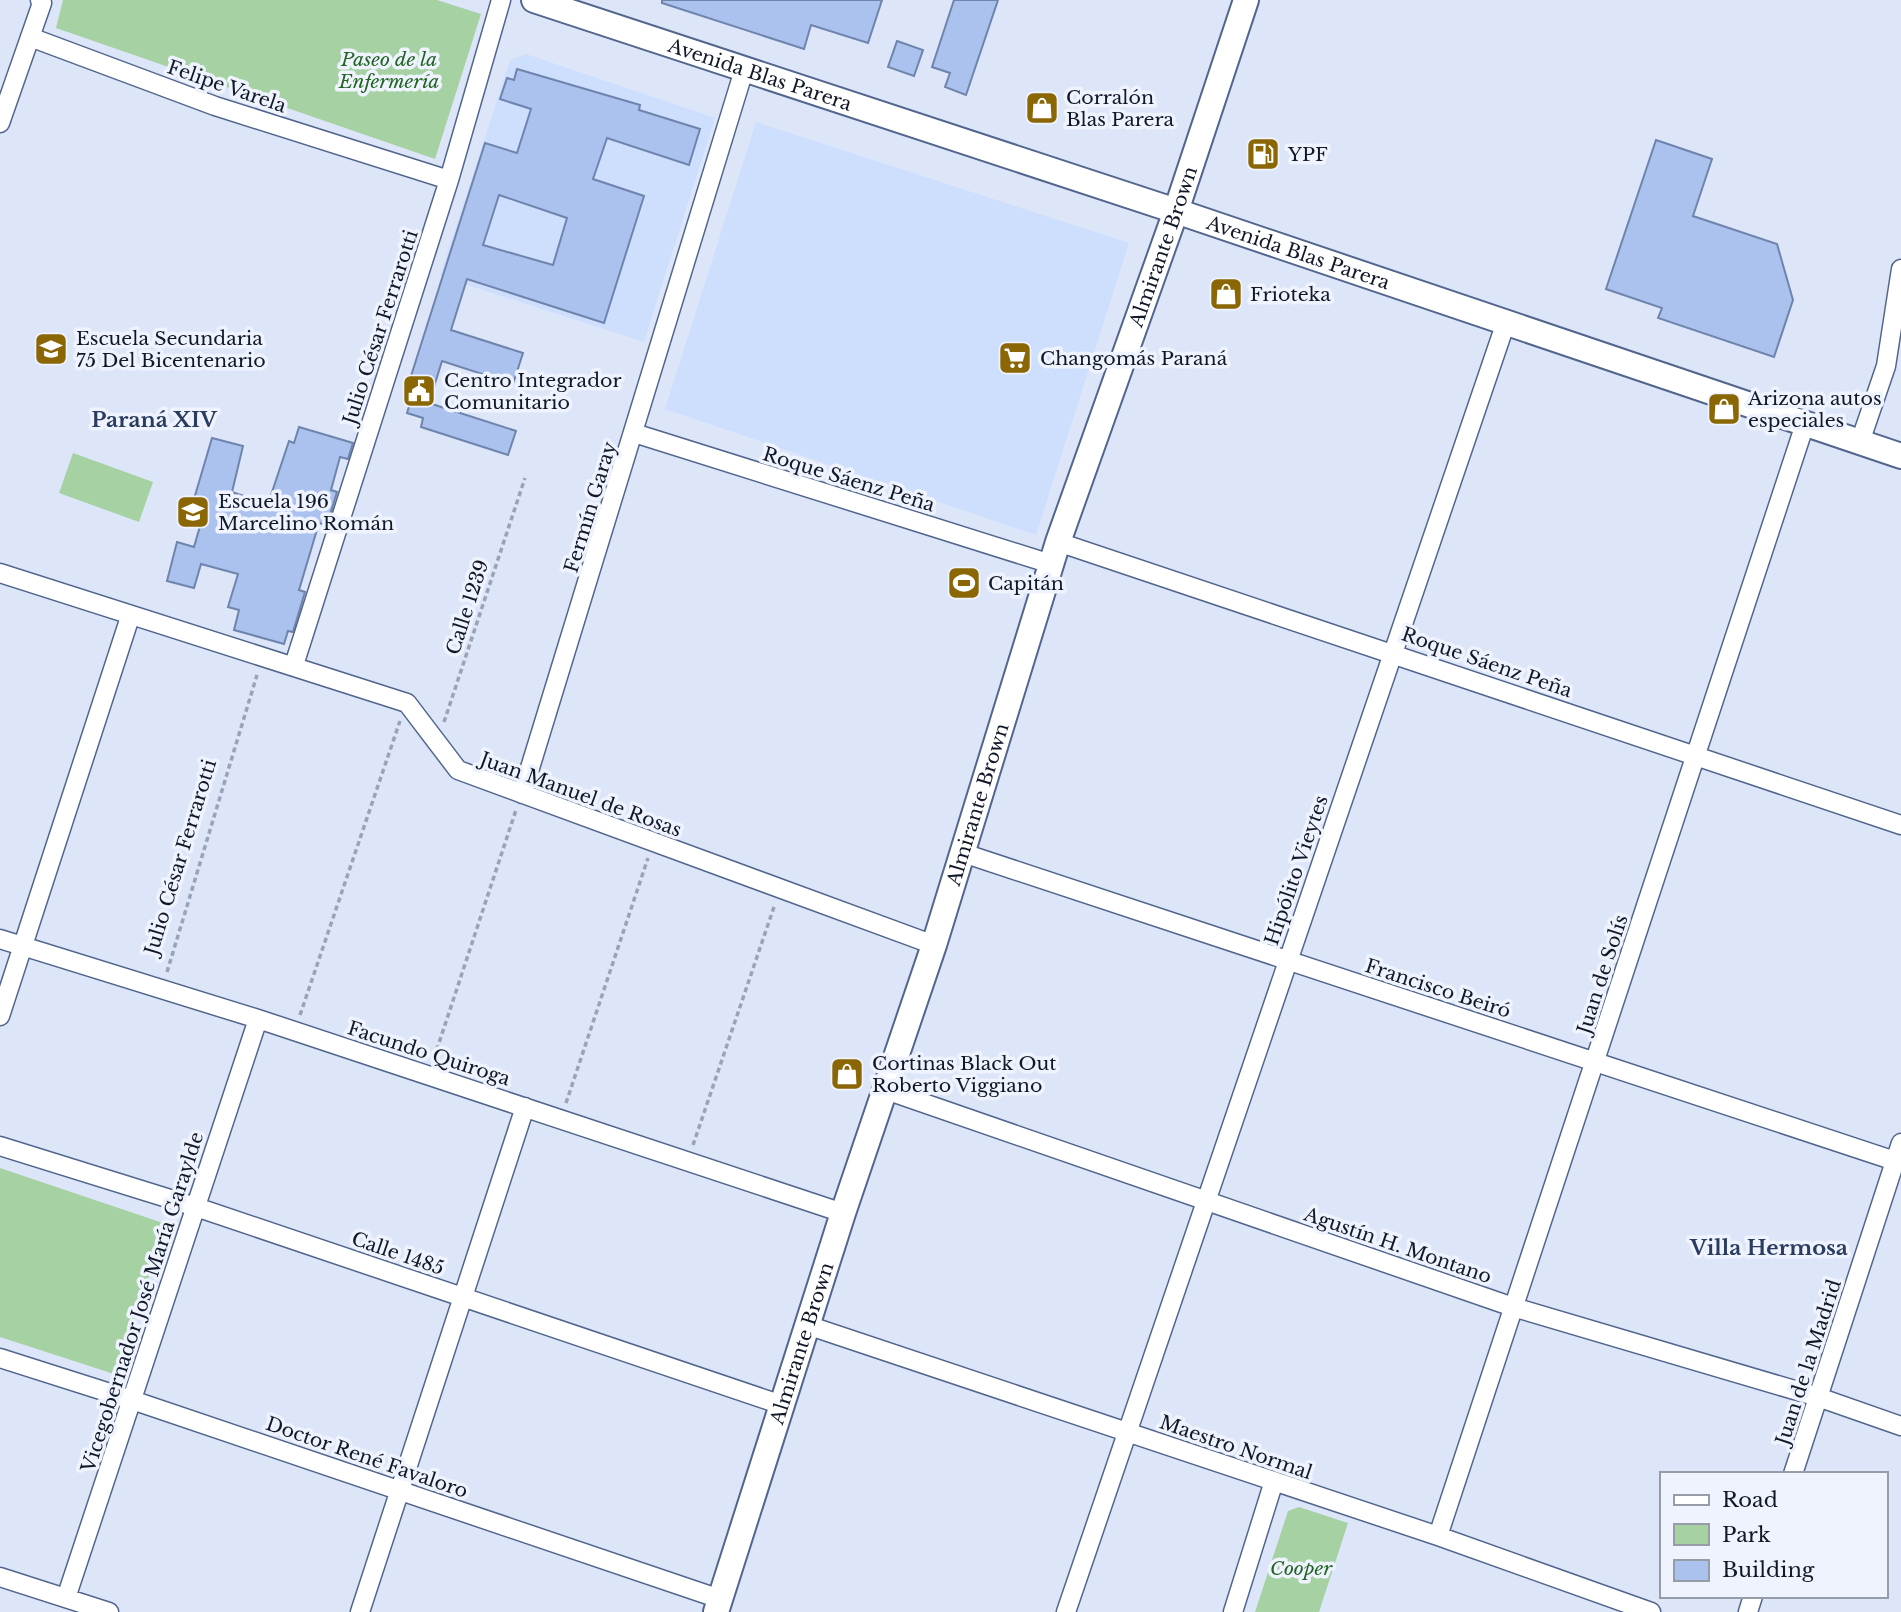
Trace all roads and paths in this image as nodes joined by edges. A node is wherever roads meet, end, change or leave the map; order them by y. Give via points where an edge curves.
1 (40, 0) edge
2 (501, 0) edge
3 (534, 0) edge
4 (1246, 0) edge
5 (30, 37) junction
6 (744, 70) junction
7 (0, 123) edge
8 (449, 180) junction
9 (1176, 211) junction
10 (1901, 269) edge
11 (1506, 322) junction
12 (1805, 424) junction
13 (634, 433) junction
14 (1860, 442) junction
15 (1901, 456) edge
16 (525, 478) dead end
17 (1055, 553) junction
18 (0, 573) edge
19 (130, 617) junction
20 (1392, 652) junction
21 (263, 656) junction
22 (294, 665) junction
23 (407, 703) junction
24 (437, 744) junction
25 (1696, 756) junction
26 (522, 794) junction
27 (1901, 825) edge
28 (653, 843) junction
29 (963, 853) junction
30 (780, 889) junction
31 (0, 939) edge
32 (934, 945) junction
33 (23, 946) junction
34 (1287, 961) junction
35 (162, 989) junction
36 (0, 1016) edge
37 (258, 1019) junction
38 (295, 1031) junction
39 (1594, 1062) junction
40 (428, 1075) junction
41 (886, 1090) junction
42 (525, 1107) junction
43 (560, 1119) junction
44 (1901, 1143) edge
45 (0, 1146) edge
46 (687, 1161) junction
47 (1898, 1162) edge
48 (1205, 1200) junction
49 (196, 1207) junction
50 (843, 1213) junction
51 (463, 1297) junction
52 (1513, 1307) junction
53 (807, 1325) junction
54 (0, 1358) edge
55 (1818, 1397) junction
56 (132, 1400) junction
57 (782, 1405) junction
58 (1901, 1426) edge
59 (1125, 1432) junction
60 (1794, 1472) edge
61 (1274, 1481) junction
62 (400, 1490) junction
63 (1438, 1536) junction
64 (0, 1577) edge
65 (66, 1598) junction
66 (718, 1606) edge
67 (109, 1612) edge
68 (360, 1612) edge
69 (1066, 1612) edge
70 (1233, 1612) edge
71 (1651, 1612) edge

1 - 5 street
2 - 8 street, Julio César Ferrarotti
3 - 6 main road, Avenida Blas Parera
4 - 9 main road, Almirante Brown
5 - 7 street
5 - 8 street, Felipe Varela via 215,106
6 - 9 main road, Avenida Blas Parera
6 - 13 street, Fermín Garay
8 - 22 street, Julio César Ferrarotti
9 - 11 main road, Avenida Blas Parera
9 - 17 main road, Almirante Brown
10 - 14 street via 1886,366
11 - 12 main road, Avenida Blas Parera
11 - 20 street, Hipólito Vieytes
12 - 14 main road, Avenida Blas Parera
12 - 25 street, Juan de Solís
13 - 17 street, Roque Sáenz Peña
13 - 26 street, Fermín Garay
14 - 15 main road, Avenida Blas Parera
16 - 24 path, Calle 1239
17 - 20 street, Roque Sáenz Peña
17 - 29 main road, Almirante Brown
18 - 19 street
19 - 21 street
19 - 33 street
20 - 25 street, Roque Sáenz Peña
20 - 34 street, Hipólito Vieytes
21 - 22 street
21 - 35 path, Julio César Ferrarotti
22 - 23 street
23 - 24 street, Juan Manuel de Rosas
23 - 38 path
24 - 26 street, Juan Manuel de Rosas via 458,770
25 - 27 street, Roque Sáenz Peña
25 - 39 street, Juan de Solís
26 - 28 street, Juan Manuel de Rosas
26 - 40 path
28 - 30 street, Juan Manuel de Rosas
28 - 43 path
29 - 32 main road, Almirante Brown
29 - 34 street, Francisco Beiró
30 - 32 street, Juan Manuel de Rosas
30 - 46 path
31 - 33 street, Facundo Quiroga
32 - 41 main road, Almirante Brown
33 - 35 street, Facundo Quiroga
33 - 36 street
34 - 39 street, Francisco Beiró
34 - 48 street, Hipólito Vieytes
35 - 37 street, Facundo Quiroga
37 - 38 street, Facundo Quiroga
37 - 49 street, Vicegobernador José María Garaylde
38 - 40 street, Facundo Quiroga
39 - 47 street, Francisco Beiró
39 - 52 street, Juan de Solís
40 - 42 street, Facundo Quiroga
41 - 48 street, Agustín H. Montano
41 - 50 main road, Almirante Brown
42 - 43 street, Facundo Quiroga
42 - 51 street
43 - 46 street, Facundo Quiroga
44 - 47 street, Juan de la Madrid
45 - 49 street, Calle 1485
46 - 50 street, Facundo Quiroga
47 - 55 street, Juan de la Madrid
48 - 52 street, Agustín H. Montano
48 - 59 street, Hipólito Vieytes
49 - 51 street, Calle 1485
49 - 56 street, Vicegobernador José María Garaylde
50 - 53 main road, Almirante Brown
51 - 57 street, Calle 1485
51 - 62 street
52 - 55 street, Agustín H. Montano
52 - 63 street, Juan de Solís
53 - 57 main road, Almirante Brown
53 - 59 street, Maestro Normal
54 - 56 street, Doctor René Favaloro
55 - 58 street, Agustín H. Montano
55 - 60 street, Juan de la Madrid
56 - 62 street, Doctor René Favaloro
56 - 65 street, Vicegobernador José María Garaylde
57 - 66 main road, Almirante Brown
59 - 61 street, Maestro Normal
59 - 69 street, Hipólito Vieytes
61 - 63 street, Maestro Normal
61 - 70 street
62 - 66 street, Doctor René Favaloro
62 - 68 street
63 - 71 street, Maestro Normal
64 - 65 street
65 - 67 street

